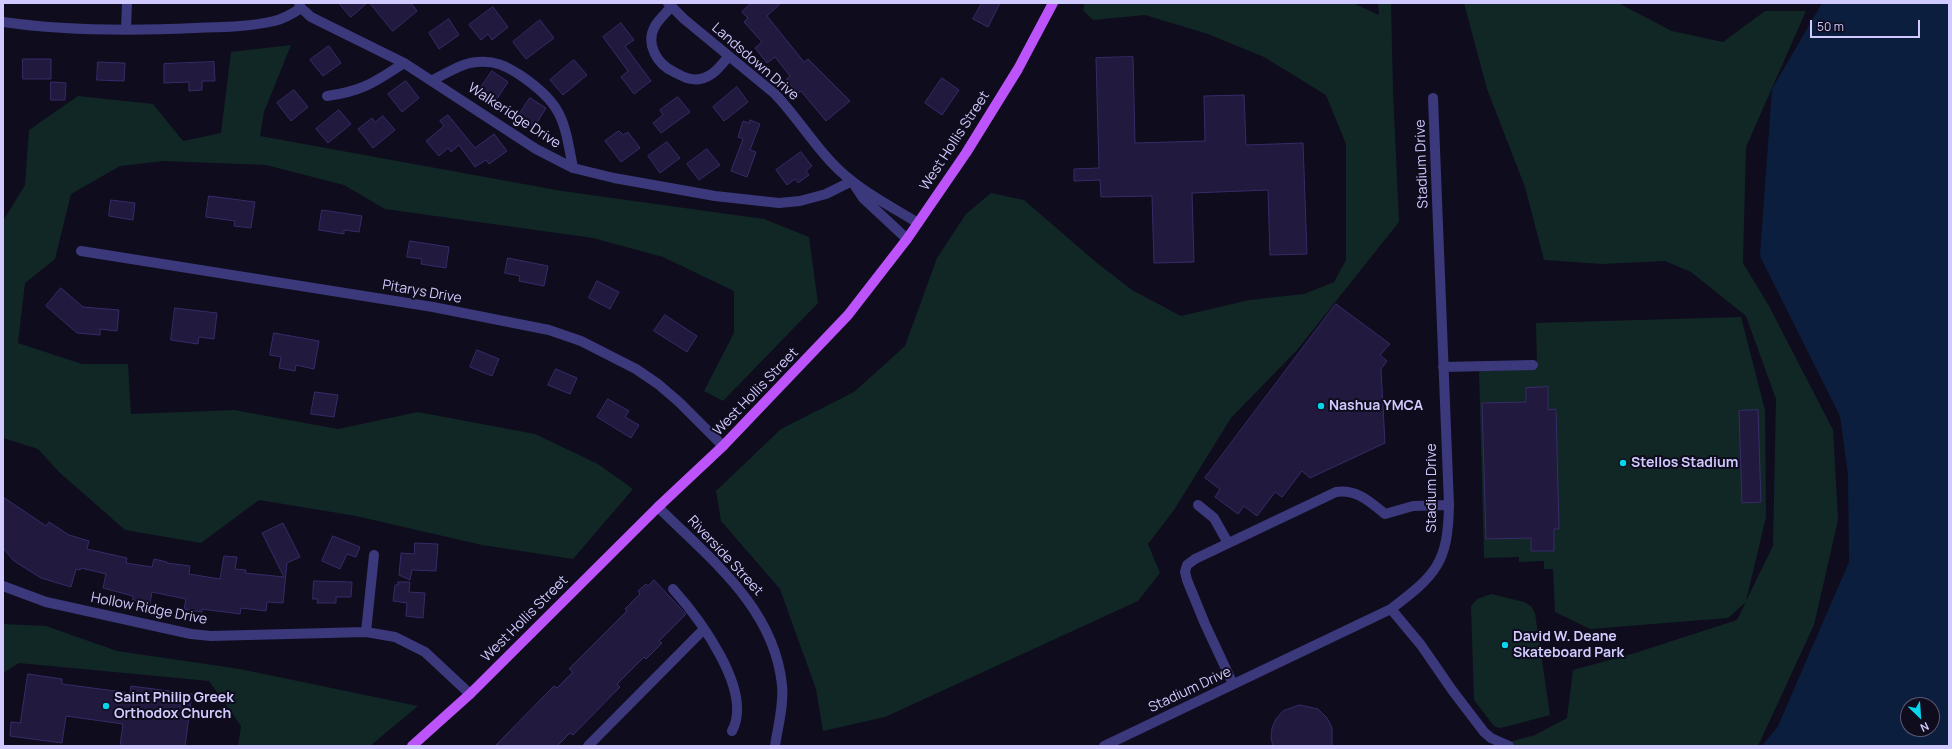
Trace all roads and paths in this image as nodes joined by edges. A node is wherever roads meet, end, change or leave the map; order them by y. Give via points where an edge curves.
1 (127, 3) edge
2 (1053, 3) edge
3 (300, 5) edge
4 (669, 5) edge
5 (3, 22) edge
6 (126, 29) junction
7 (729, 56) junction
8 (404, 63) junction
9 (433, 80) junction
10 (327, 96) dead end
11 (1433, 98) dead end
12 (573, 168) junction
13 (852, 181) junction
14 (918, 223) junction
15 (907, 239) junction
16 (81, 251) dead end
17 (1533, 365) dead end
18 (1443, 367) junction
19 (723, 446) junction
20 (1198, 505) dead end
21 (1449, 505) junction
22 (658, 507) junction
23 (1228, 543) junction
24 (374, 555) dead end
25 (3, 586) edge
26 (673, 589) dead end
27 (1391, 609) junction
28 (704, 629) junction
29 (366, 632) junction
30 (1233, 684) junction
31 (470, 694) junction
32 (732, 731) dead end
33 (412, 746) edge
34 (588, 746) edge
35 (775, 746) edge
36 (1104, 746) edge
37 (1509, 746) edge

1 - 6 street
2 - 14 main road, West Hollis Street via 995,107
3 - 6 street via 291,14 275,20 224,27
3 - 8 street, Walkeridge Drive via 311,17
4 - 7 street, Landsdown Drive
4 - 7 street via 655,26 652,38 653,50 663,66 685,78 700,79 714,72
5 - 6 street via 37,27
7 - 13 street, Landsdown Drive via 787,107 832,164
8 - 9 street, Walkeridge Drive
8 - 10 street via 369,86 351,93
9 - 12 street, Walkeridge Drive via 536,149
9 - 12 street via 459,67 477,62 491,62 510,68 537,87 557,108 567,137
11 - 18 street, Stadium Drive
12 - 13 street, Walkeridge Drive via 715,196 779,203 800,202 826,194
13 - 14 street, Landsdown Drive
13 - 15 street, Landsdown Drive via 863,198
14 - 15 main road, West Hollis Street
15 - 19 main road, West Hollis Street via 848,315
16 - 19 street, Pitarys Drive via 433,307 549,330 581,341 658,384
17 - 18 street
18 - 21 street, Stadium Drive
19 - 22 main road, West Hollis Street
20 - 23 street via 1214,518
21 - 23 street via 1413,506 1385,514 1362,496 1351,492 1336,492
21 - 27 street, Stadium Drive via 1448,529 1438,564 1431,575
22 - 31 main road, West Hollis Street
22 - 35 street, Riverside Street via 736,586 757,612 767,631 776,654 782,686
23 - 30 street via 1195,559 1187,565 1185,572 1205,624
24 - 29 street
25 - 29 street, Hollow Ridge Drive via 46,602 191,634 212,636
26 - 28 street
27 - 30 street, Stadium Drive
27 - 37 street via 1421,645 1484,732
28 - 32 street via 722,660 735,692 737,716
28 - 34 street
29 - 31 street, Hollow Ridge Drive via 395,637 425,652
30 - 36 street, Stadium Drive
31 - 33 main road, West Hollis Street

